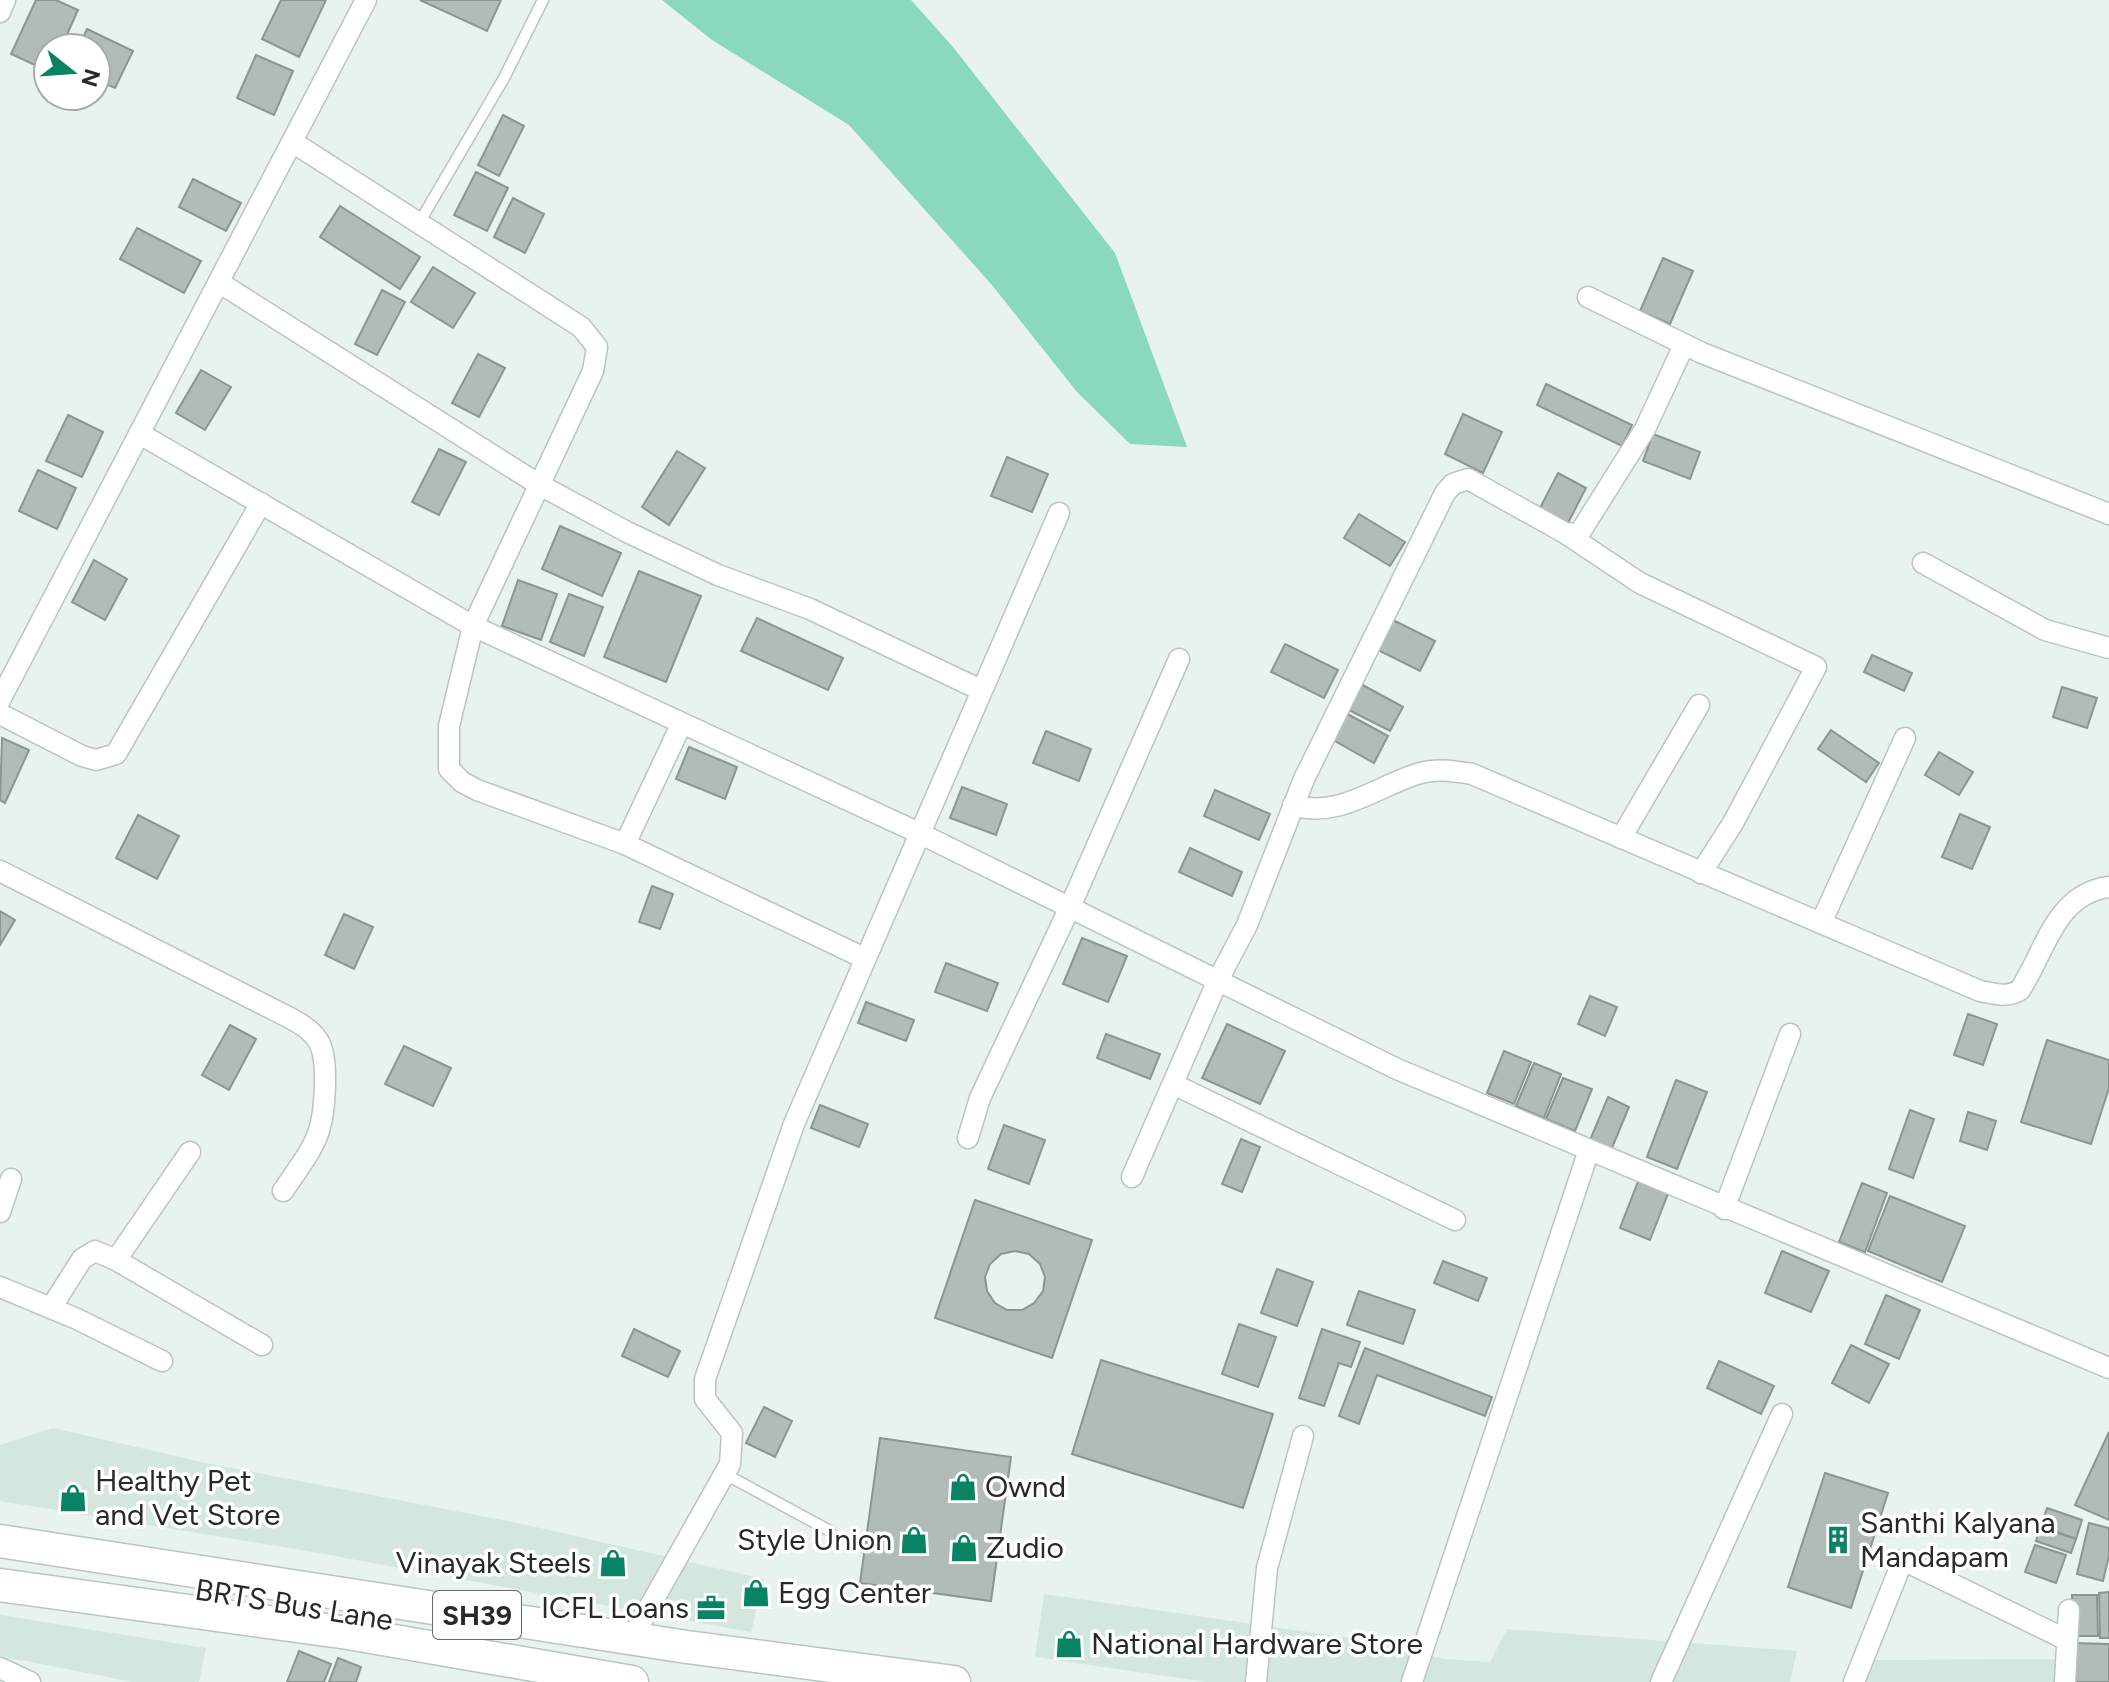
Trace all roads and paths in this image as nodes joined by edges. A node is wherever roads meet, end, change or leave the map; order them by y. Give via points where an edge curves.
1 (5, 0) edge
2 (366, 0) edge
3 (543, 0) edge
4 (0, 12) edge
5 (294, 143) junction
6 (419, 223) junction
7 (220, 283) junction
8 (1588, 297) dead end
9 (1684, 345) junction
10 (140, 434) junction
11 (538, 484) junction
12 (261, 503) junction
13 (1059, 513) dead end
14 (2109, 514) edge
15 (1565, 533) junction
16 (1923, 563) dead end
17 (473, 626) junction
18 (2109, 648) edge
19 (1179, 659) dead end
20 (981, 690) junction
21 (0, 700) edge
22 (1699, 705) dead end
23 (0, 714) edge
24 (681, 725) junction
25 (1905, 738) dead end
26 (1293, 805) junction
27 (919, 833) junction
28 (1621, 838) junction
29 (625, 844) junction
30 (0, 871) edge
31 (1701, 873) junction
32 (2109, 887) edge
33 (1070, 907) junction
34 (1821, 923) junction
35 (864, 958) junction
36 (1218, 980) junction
37 (1790, 1034) dead end
38 (1173, 1084) junction
39 (968, 1138) dead end
40 (1589, 1150) junction
41 (190, 1152) dead end
42 (1132, 1177) dead end
43 (11, 1179) dead end
44 (283, 1191) dead end
45 (1724, 1209) junction
46 (0, 1212) edge
47 (1455, 1220) dead end
48 (116, 1260) junction
49 (0, 1287) edge
50 (51, 1308) junction
51 (262, 1345) dead end
52 (162, 1361) dead end
53 (2109, 1368) edge
54 (1782, 1414) dead end
55 (1303, 1436) dead end
56 (725, 1474) junction
57 (830, 1531) dead end
58 (0, 1541) edge
59 (0, 1562) edge
60 (0, 1585) edge
61 (2069, 1610) dead end
62 (2067, 1640) junction
63 (623, 1664) edge
64 (0, 1668) edge
65 (30, 1682) edge
66 (825, 1682) edge
67 (954, 1682) edge
68 (1256, 1682) edge
69 (1412, 1682) edge
70 (1661, 1682) edge
71 (1854, 1682) edge
72 (2065, 1682) edge

1 - 4 street
2 - 5 street
3 - 6 lane
5 - 6 street
5 - 7 street
6 - 11 street via 594,339 593,371
7 - 10 street
7 - 11 street
8 - 9 street
9 - 14 street
9 - 15 street via 1645,429 1583,530
10 - 12 street
10 - 21 street
11 - 17 street
11 - 20 street via 718,575 810,609
12 - 17 street
12 - 23 street via 116,754 96,760 82,756
13 - 20 street
15 - 26 street via 1479,482 1453,484
15 - 31 street via 1640,583 1816,667
16 - 18 street via 2045,630
17 - 24 street
17 - 29 street via 449,726 449,769 477,790
19 - 33 street
20 - 27 street
22 - 28 street
24 - 27 street
24 - 29 street
25 - 34 street
26 - 28 street via 1329,808 1419,773 1444,769 1505,786
26 - 36 street via 1247,925
27 - 33 street
27 - 35 street
28 - 31 street
29 - 35 street
30 - 44 street via 319,1036 324,1049 325,1118
31 - 34 street
32 - 34 street via 2067,908 2027,980 2012,995 1980,991
33 - 36 street
33 - 39 street via 980,1098
35 - 56 street via 794,1124 710,1359 705,1399 734,1443
36 - 38 street
36 - 40 street via 1397,1069
37 - 45 street
38 - 42 street
38 - 47 street
40 - 45 street
40 - 69 street
41 - 48 street
43 - 46 street
45 - 53 street
48 - 50 street via 89,1252
48 - 51 street
49 - 50 street
50 - 52 street
54 - 70 street
55 - 68 street via 1267,1568
56 - 57 lane
56 - 63 street
58 - 63 main road, SH39
59 - 63 main road, BRTS Bus Lane
60 - 63 main road, SH39
61 - 62 street
62 - 71 street via 1903,1560
62 - 72 street
63 - 66 main road, BRTS Bus Lane
63 - 67 main road, SH39
64 - 65 street

